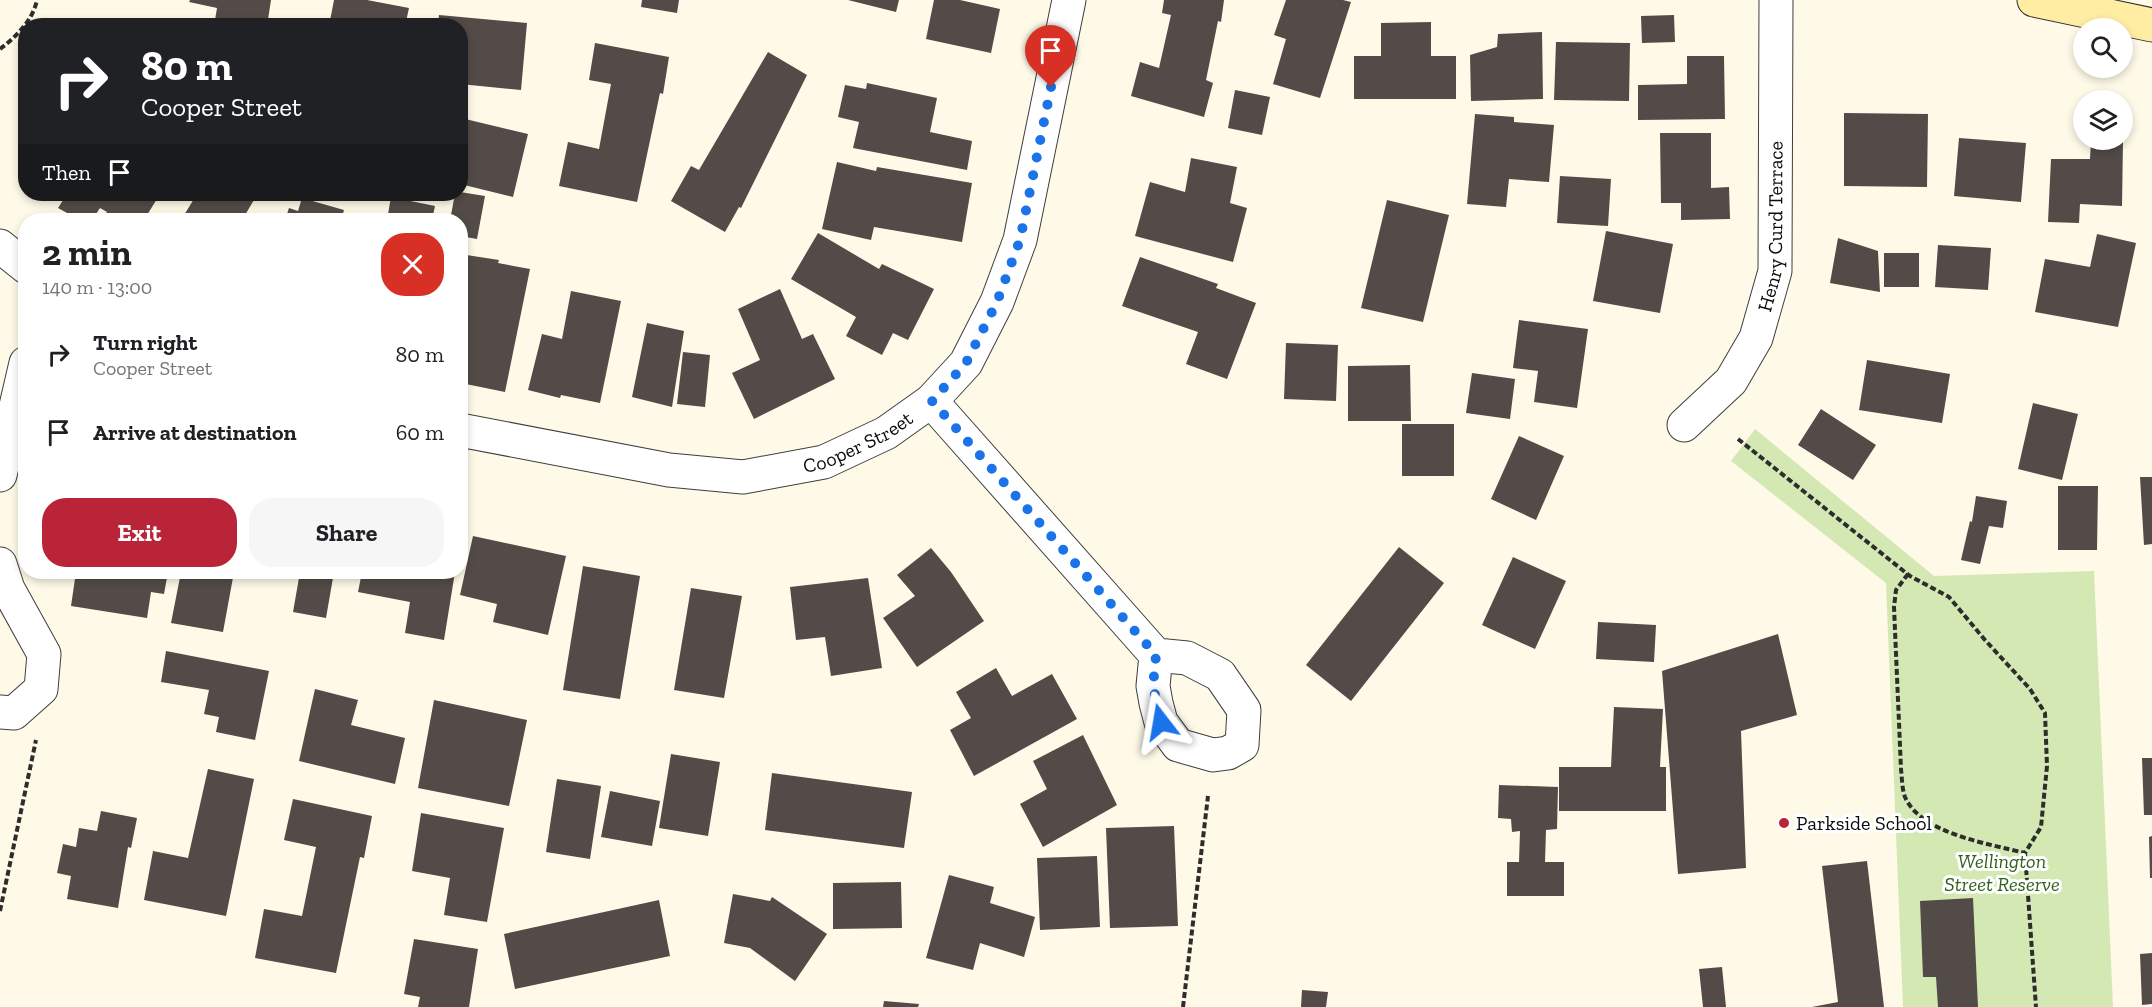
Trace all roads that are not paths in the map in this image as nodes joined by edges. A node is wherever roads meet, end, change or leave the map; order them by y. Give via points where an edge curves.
1 (1069, 0) edge
2 (1776, 0) edge
3 (2034, 0) edge
4 (2152, 25) edge
5 (0, 246) edge
6 (18, 261) edge
7 (18, 397) edge
8 (932, 401) junction
9 (1683, 425) dead end
10 (468, 432) edge
11 (0, 475) edge
12 (0, 564) edge
13 (1156, 655) dead end
14 (0, 712) edge

1 - 8 street, Cooper Street via 1020,240 997,302 966,363
2 - 9 street, Henry Curd Terrace via 1774,271 1756,338 1731,381
3 - 4 street
5 - 6 street
7 - 11 street
8 - 10 street, Cooper Street via 886,433 824,462 743,477 669,470
8 - 13 street
12 - 14 street via 8,589 44,654 41,689 14,713

